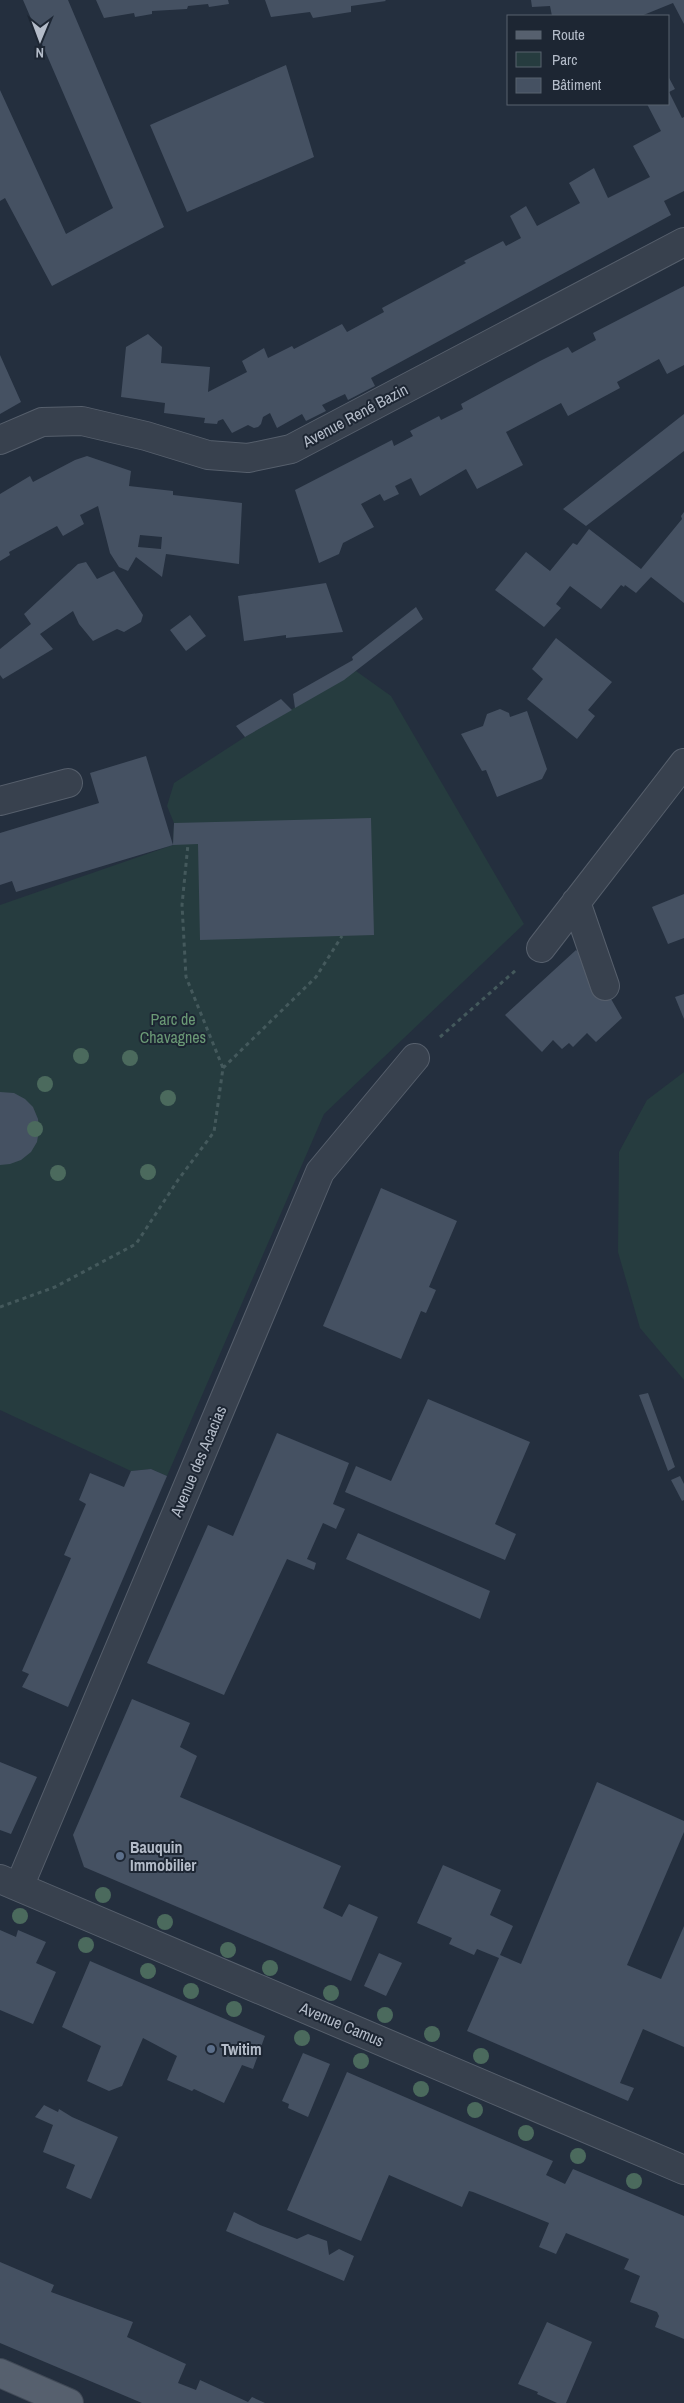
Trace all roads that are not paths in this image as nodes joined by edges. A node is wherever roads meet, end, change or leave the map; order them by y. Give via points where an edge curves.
1 (684, 242) edge
2 (0, 440) edge
3 (684, 763) edge
4 (68, 783) dead end
5 (0, 800) edge
6 (576, 902) junction
7 (541, 948) road end
8 (605, 986) dead end
9 (415, 1058) road end
10 (10, 1883) edge
11 (684, 2170) edge
12 (0, 2374) edge
13 (69, 2403) edge

1 - 2 street, Avenue René Bazin via 292,449 248,458 208,455 82,421 42,422
3 - 6 street
4 - 5 street
6 - 7 street
6 - 8 street
9 - 10 street, Avenue des Acacias via 320,1172
10 - 11 street, Avenue Camus
12 - 13 main road

